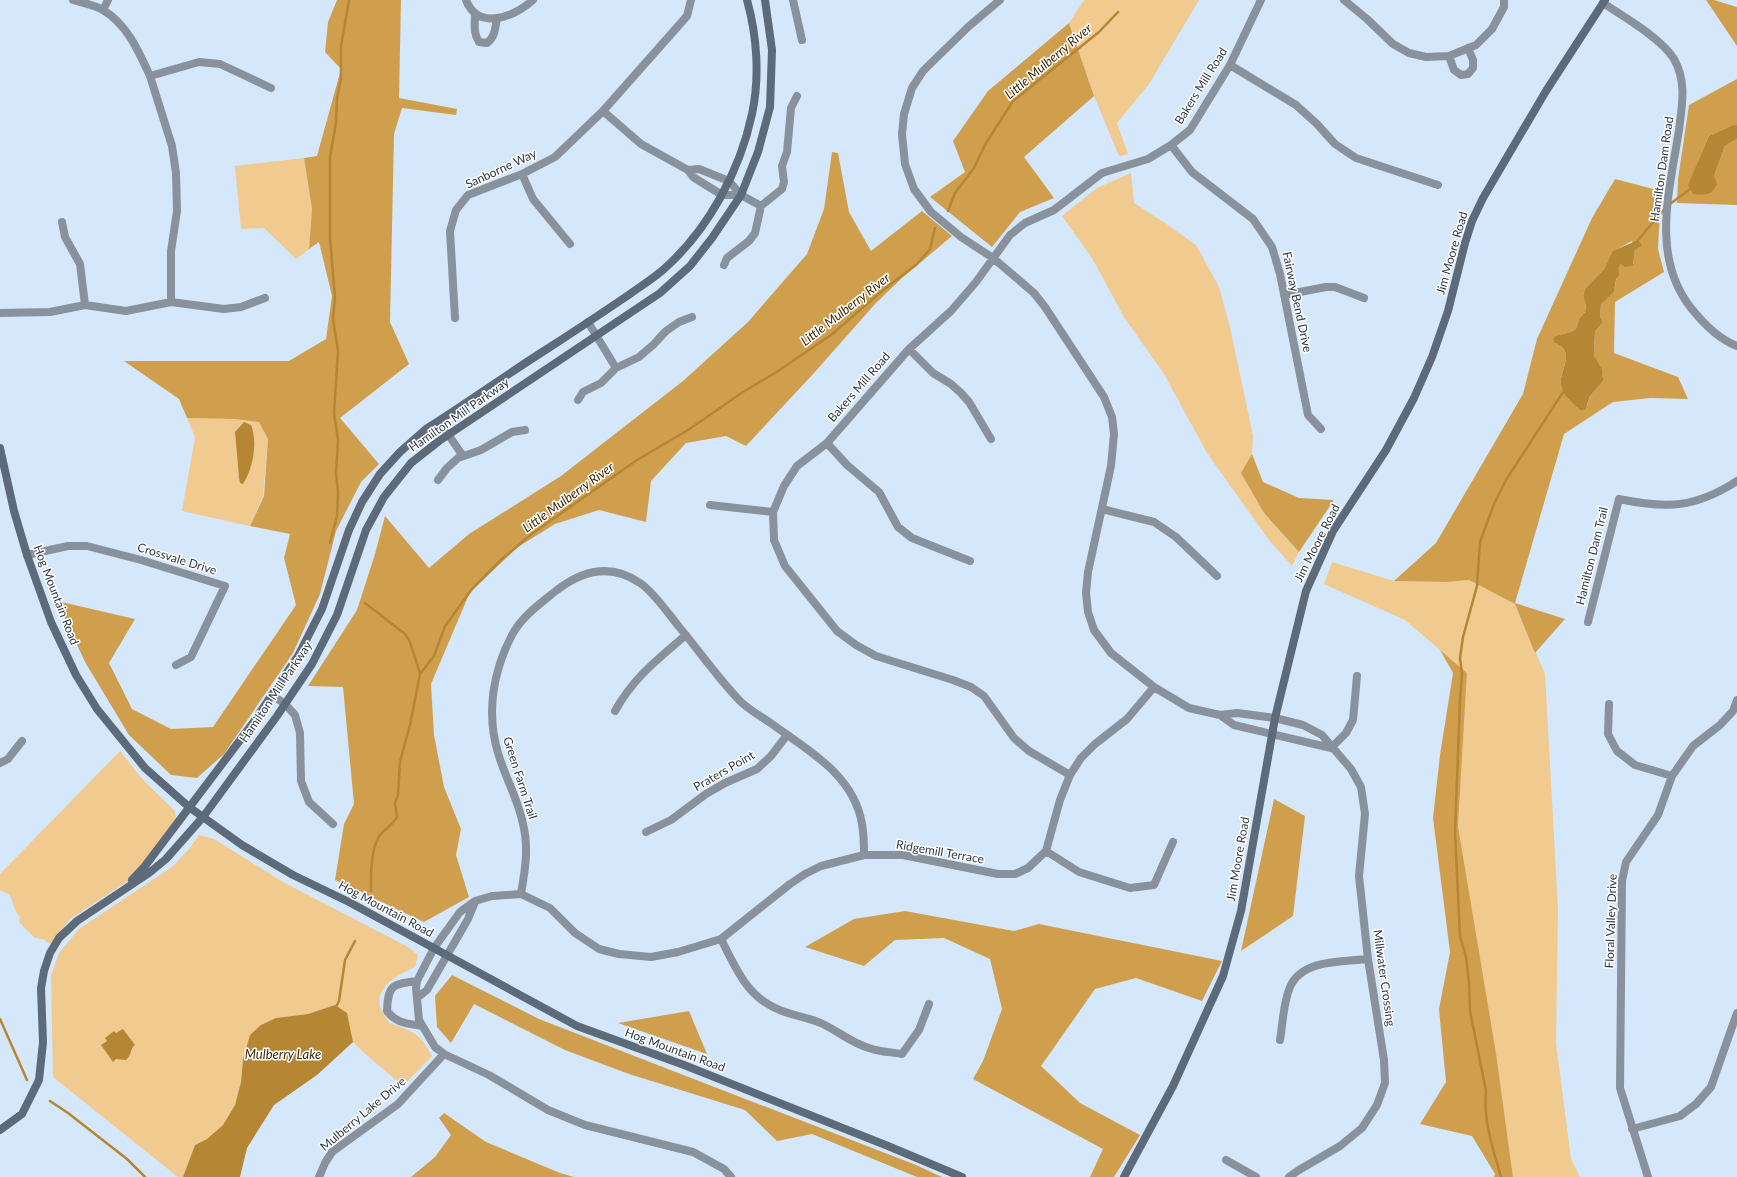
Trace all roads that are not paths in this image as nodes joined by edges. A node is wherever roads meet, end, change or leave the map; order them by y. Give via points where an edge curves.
1 (73, 0) edge
2 (108, 0) edge
3 (466, 0) edge
4 (533, 0) edge
5 (691, 0) edge
6 (747, 0) edge
7 (765, 0) edge
8 (794, 0) edge
9 (1000, 0) edge
10 (1261, 0) edge
11 (1344, 0) edge
12 (1504, 0) edge
13 (1604, 1) edge
14 (103, 10) junction
15 (475, 13) junction
16 (497, 18) junction
17 (802, 40) dead end
18 (1468, 48) junction
19 (1449, 56) junction
20 (1230, 65) junction
21 (150, 76) junction
22 (271, 88) dead end
23 (797, 96) dead end
24 (603, 111) junction
25 (1171, 145) junction
26 (688, 170) junction
27 (522, 174) junction
28 (729, 181) junction
29 (1438, 185) dead end
30 (741, 194) junction
31 (722, 195) junction
32 (761, 206) junction
33 (62, 222) dead end
34 (570, 244) dead end
35 (993, 258) junction
36 (724, 265) dead end
37 (1284, 295) junction
38 (265, 298) dead end
39 (1364, 298) dead end
40 (171, 302) junction
41 (85, 305) junction
42 (0, 313) edge
43 (692, 317) dead end
44 (456, 318) dead end
45 (588, 322) junction
46 (597, 335) junction
47 (1737, 346) edge
48 (909, 349) junction
49 (616, 368) junction
50 (578, 400) dead end
51 (439, 421) junction
52 (526, 430) dead end
53 (1320, 430) dead end
54 (448, 435) junction
55 (991, 439) dead end
56 (827, 443) junction
57 (0, 448) edge
58 (463, 456) junction
59 (438, 480) dead end
60 (1737, 481) edge
61 (710, 506) dead end
62 (1102, 509) junction
63 (773, 512) junction
64 (27, 554) junction
65 (970, 561) dead end
66 (1217, 576) dead end
67 (1588, 622) dead end
68 (686, 635) junction
69 (176, 665) dead end
70 (1357, 676) dead end
71 (1154, 687) junction
72 (272, 694) junction
73 (1737, 700) edge
74 (285, 704) junction
75 (1609, 704) dead end
76 (615, 710) dead end
77 (1220, 715) junction
78 (1275, 718) junction
79 (787, 735) junction
80 (1273, 735) junction
81 (22, 741) dead end
82 (1332, 748) junction
83 (0, 764) edge
84 (1070, 775) junction
85 (1672, 776) junction
86 (189, 807) junction
87 (203, 817) junction
88 (333, 824) dead end
89 (646, 832) dead end
90 (1173, 842) dead end
91 (1046, 851) junction
92 (864, 855) junction
93 (125, 888) junction
94 (521, 894) junction
95 (475, 902) junction
96 (721, 939) junction
97 (434, 948) junction
98 (447, 955) junction
99 (1368, 959) junction
100 (417, 981) junction
101 (417, 998) junction
102 (929, 1004) dead end
103 (1737, 1013) edge
104 (422, 1026) junction
105 (1280, 1040) dead end
106 (444, 1054) junction
107 (1632, 1129) junction
108 (0, 1130) edge
109 (1226, 1160) dead end
110 (319, 1177) edge
111 (731, 1177) edge
112 (962, 1177) edge
113 (1124, 1177) edge
114 (1256, 1177) edge
115 (1289, 1177) edge
116 (1648, 1177) edge

1 - 14 street
2 - 14 street
3 - 15 street
4 - 16 street via 504,18
5 - 24 street, Sanborne Way via 687,16
6 - 28 street, Hamilton Mill Parkway via 756,46 755,91 752,114
7 - 30 street, Hamilton Mill Parkway via 772,50 770,107 758,152
8 - 17 street
9 - 35 street via 923,71 912,88 904,114 902,134 905,164 914,189 922,201 931,212
10 - 20 street, Bakers Mill Road
11 - 19 street via 1393,44 1409,53 1426,57
12 - 18 street via 1504,8 1492,29 1476,45
13 - 47 street, Hamilton Dam Road via 1660,42 1673,59 1682,78 1683,100 1665,239 1671,270 1682,297 1703,322
13 - 78 street, Jim Moore Road via 1546,91 1472,221 1448,311 1423,378 1386,450 1333,531 1306,591
14 - 21 street via 123,27 138,49
15 - 16 street via 487,19
15 - 16 street via 474,31 479,42 487,43 492,40
18 - 19 street
18 - 19 street via 1473,60 1473,68 1468,74 1461,75 1454,70
20 - 25 street, Bakers Mill Road via 1190,130
20 - 29 street via 1296,105 1335,144 1356,158
21 - 22 street via 199,62 220,64
21 - 40 street via 172,146 176,173 177,211 171,251
23 - 32 street via 791,108 787,152 782,166 782,189
24 - 26 street via 641,144
24 - 27 street, Sanborne Way via 555,157
25 - 35 street, Bakers Mill Road via 1148,159 1102,173 1054,210 1025,223 1010,235
25 - 37 street, Fairway Bend Drive via 1192,172 1253,219 1272,247
26 - 28 street via 699,169
26 - 31 street via 693,177
27 - 34 street via 533,199
27 - 44 street, Sanborne Way via 468,195 456,210 450,231
28 - 30 street
28 - 31 street, Hamilton Mill Parkway
30 - 31 street
30 - 32 street
30 - 46 street, Hamilton Mill Parkway via 690,266 660,292
31 - 45 street, Hamilton Mill Parkway via 696,235 663,270
32 - 36 street via 755,233 727,258
33 - 41 street via 65,238 80,264
35 - 48 street, Bakers Mill Road via 951,311
35 - 62 street via 1038,297 1104,396 1112,417 1114,434 1111,466
37 - 39 street via 1335,287
37 - 53 street, Fairway Bend Drive via 1308,414
38 - 40 street via 241,308 224,309
40 - 41 street via 126,311
41 - 42 street via 50,312
43 - 49 street via 666,331 639,357
45 - 46 street
45 - 51 street, Hamilton Mill Parkway
46 - 49 street
46 - 54 street, Hamilton Mill Parkway
48 - 55 street via 933,373 961,393
48 - 56 street, Bakers Mill Road
49 - 50 street via 600,383 583,392
51 - 54 street
51 - 72 street, Hamilton Mill Parkway via 400,452 380,474 362,502 349,530 322,609 298,656
52 - 58 street via 512,432 482,450
54 - 58 street
54 - 74 street, Hamilton Mill Parkway via 411,463 384,497 366,530 337,615 312,664
56 - 63 street, Bakers Mill Road via 797,466 784,486
56 - 65 street via 847,465 878,492 898,526 912,538
57 - 64 street, Hog Mountain Road
58 - 59 street via 447,468
60 - 67 street, Hamilton Dam Trail via 1718,493 1672,506 1647,505 1619,499
61 - 63 street
62 - 66 street via 1154,522 1176,537
62 - 71 street via 1088,572 1088,612 1094,630 1111,653
63 - 84 street, Bakers Mill Road via 774,540 785,566 837,631 876,656 971,687 984,696 1014,738 1029,751
64 - 69 street, Crossvale Drive via 68,546 87,546 225,586 191,658
64 - 86 street, Hog Mountain Road via 51,622 76,675 97,709 145,768
68 - 76 street via 643,671 624,694
68 - 79 street via 743,704
68 - 94 street, Green Farm Trail via 641,584 621,574 605,570 580,576 566,584 530,612 513,633 492,693 491,725 498,753 523,822 527,849
70 - 82 street via 1353,720 1346,733
71 - 77 street via 1188,708
71 - 84 street via 1127,719 1081,758
72 - 74 street
72 - 86 street, Hamilton Mill Parkway
73 - 85 street, Floral Valley Drive via 1733,711 1720,726 1693,746
74 - 87 street, Hamilton Mill Parkway
74 - 88 street via 295,715 300,733 301,781 309,802
75 - 85 street via 1608,734 1617,752 1635,765
77 - 78 street, Millwater Crossing via 1237,713
77 - 80 street via 1234,725
78 - 80 street, Jim Moore Road
78 - 82 street, Millwater Crossing via 1303,725 1322,735
79 - 89 street, Praters Point via 771,756 756,769 725,783 671,820
79 - 92 street via 827,764 844,781 854,798 862,823
80 - 82 street
80 - 113 street, Jim Moore Road via 1241,911 1223,976 1173,1086
81 - 83 street via 8,759
82 - 99 street, Millwater Crossing via 1351,769 1361,787 1365,814 1359,876
84 - 91 street via 1060,800
85 - 107 street, Floral Valley Drive via 1658,816 1626,862 1622,881 1620,1088
86 - 87 street, Hog Mountain Road
86 - 93 street, Hamilton Mill Parkway via 145,866
87 - 93 street, Hamilton Mill Parkway via 166,859
87 - 97 street, Hog Mountain Road via 242,845 293,875
90 - 91 street via 1154,885 1130,888 1079,872
91 - 92 street, Ridgemill Terrace via 1028,868 1014,874 998,874 903,855
92 - 96 street, Ridgemill Terrace via 821,866 805,874
93 - 108 street, Hamilton Mill Parkway via 68,929 50,953 41,988 43,1042 39,1080 22,1114
94 - 95 street, Ridgemill Terrace via 492,896
94 - 96 street, Ridgemill Terrace via 550,908 575,934 599,949 619,954 651,957
95 - 97 street, Ridgemill Terrace via 460,912
95 - 98 street
96 - 102 street via 739,975 766,1005 822,1024 870,1049 902,1054 919,1030
97 - 98 street, Hog Mountain Road
97 - 100 street, Ridgemill Terrace
98 - 101 street via 427,990
98 - 112 street, Hog Mountain Road via 577,1026 859,1134
99 - 105 street via 1322,964 1306,969 1297,976 1286,999
99 - 115 street, Millwater Crossing via 1384,1060 1385,1083 1377,1105 1362,1128 1340,1146
100 - 101 street
100 - 104 street via 398,983 393,987 388,994 387,1011 393,1018 404,1023
101 - 104 street
103 - 107 street via 1710,1087 1696,1104 1680,1116
104 - 106 street
106 - 110 street, Mulberry Lake Drive via 398,1104 332,1152
106 - 111 street via 489,1075 548,1110 586,1125 693,1152 724,1169
107 - 116 street, Floral Valley Drive
109 - 114 street

